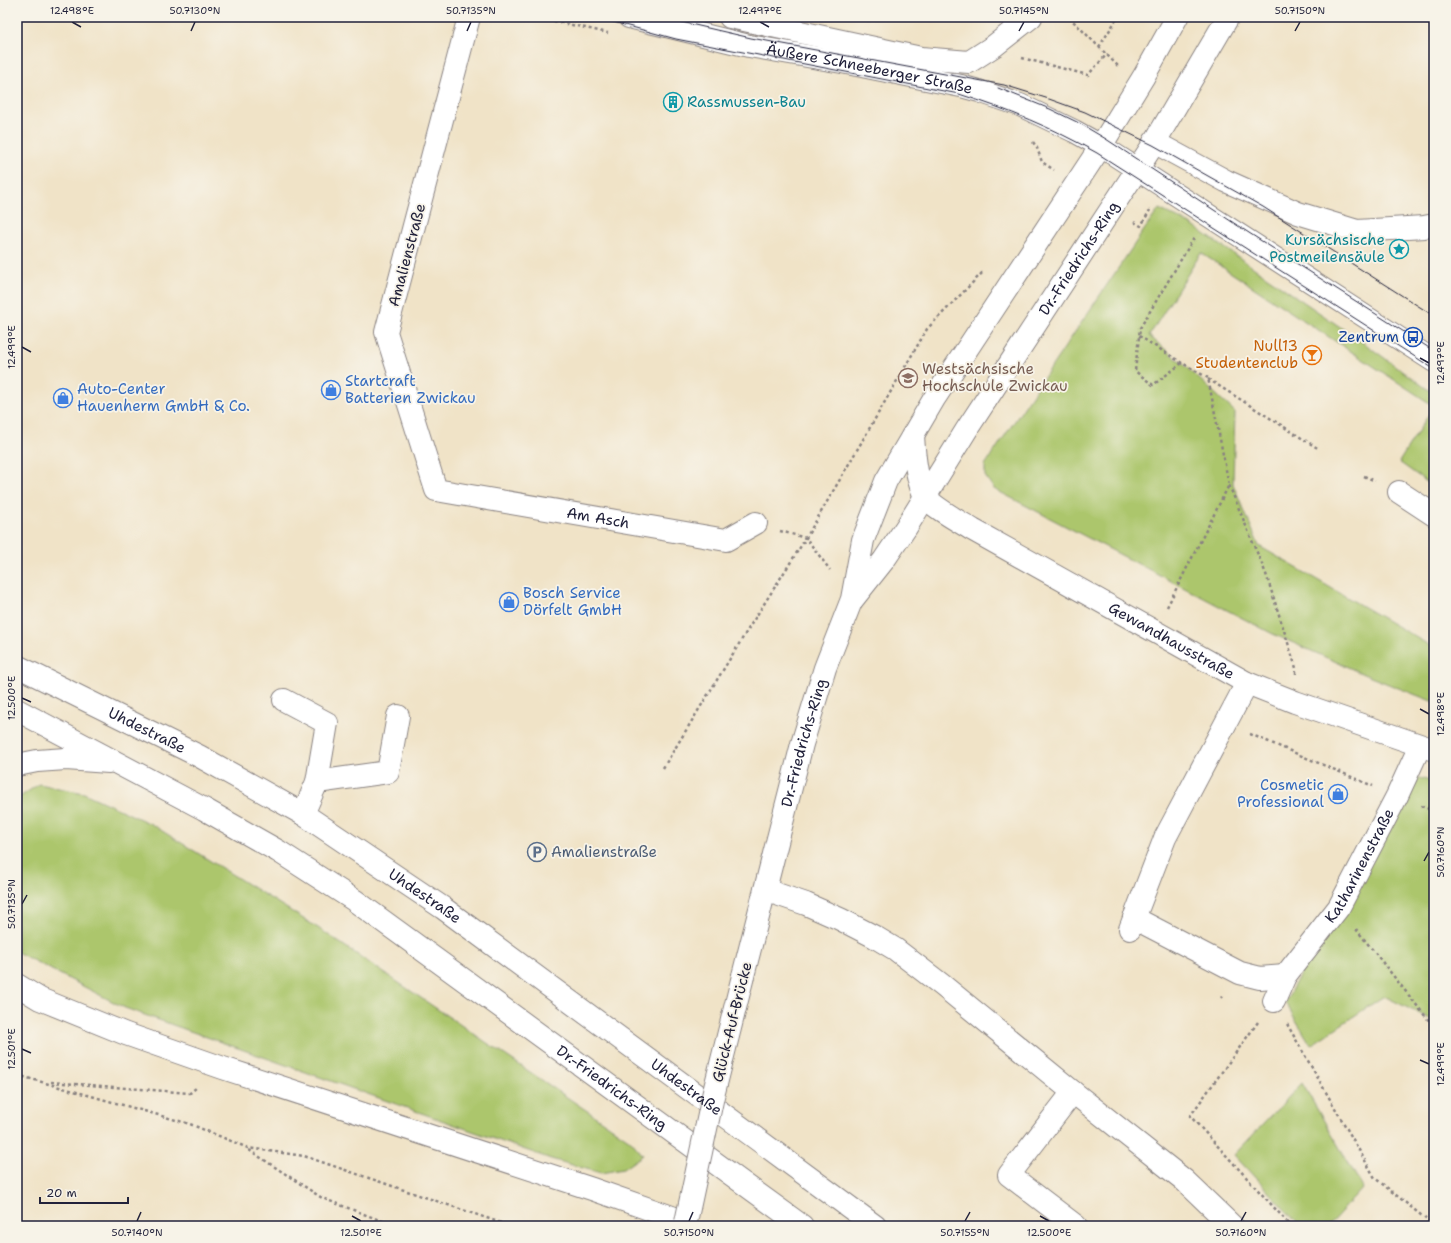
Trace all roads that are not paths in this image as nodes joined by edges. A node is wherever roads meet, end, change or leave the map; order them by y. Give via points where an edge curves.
1 (469, 17) edge
2 (629, 17) edge
3 (730, 17) edge
4 (1031, 17) edge
5 (1178, 17) edge
6 (1228, 17) edge
7 (1154, 142) junction
8 (1101, 146) junction
9 (1137, 169) junction
10 (1431, 230) edge
11 (1434, 360) edge
12 (912, 435) junction
13 (436, 490) joint
14 (1399, 492) dead end
15 (925, 497) junction
16 (1434, 515) edge
17 (756, 523) road end
18 (852, 600) junction
19 (17, 666) edge
20 (1247, 683) junction
21 (284, 700) dead end
22 (17, 710) edge
23 (398, 716) dead end
24 (1427, 748) edge
25 (118, 763) junction
26 (17, 765) edge
27 (317, 782) junction
28 (303, 814) junction
29 (765, 890) junction
30 (1285, 976) junction
31 (17, 985) edge
32 (1274, 1001) road end
33 (1073, 1092) junction
34 (686, 1224) edge
35 (802, 1226) edge
36 (875, 1226) edge
37 (1076, 1226) edge
38 (1232, 1226) edge

1 - 13 main road, Amalienstraße via 386,332
2 - 8 main road, Äußere Schneeberger Straße via 749,46 842,62 979,91 1020,105
3 - 4 main road, Äußere Schneeberger Straße via 921,58 969,62
5 - 8 main road, Dr.-Friedrichs-Ring
6 - 7 main road, Dr.-Friedrichs-Ring
7 - 9 main road, Dr.-Friedrichs-Ring
7 - 10 main road via 1226,181 1298,213 1358,231
8 - 9 main road, Äußere Schneeberger Straße
8 - 12 main road, Dr.-Friedrichs-Ring
9 - 11 main road, Äußere Schneeberger Straße
9 - 15 main road, Dr.-Friedrichs-Ring
12 - 15 main road via 914,459
12 - 18 main road, Dr.-Friedrichs-Ring via 886,480 872,513 863,540
13 - 17 main road, Am Asch via 726,540
14 - 16 main road
15 - 18 main road, Dr.-Friedrichs-Ring via 884,560
15 - 20 main road, Gewandhausstraße via 973,530
18 - 29 main road, Dr.-Friedrichs-Ring via 825,668 802,744
19 - 28 main road, Uhdestraße via 200,756
20 - 24 main road, Gewandhausstraße
20 - 30 main road via 1165,838 1132,924 1240,972 1260,978
21 - 27 main road via 327,723
22 - 25 main road
23 - 27 main road via 388,772
24 - 30 main road, Katharinenstraße via 1397,796 1339,907
25 - 26 main road via 66,759
25 - 35 main road, Dr.-Friedrichs-Ring via 278,851 354,900
27 - 28 main road
28 - 36 main road, Uhdestraße via 443,908
29 - 33 main road via 840,919 895,949
29 - 34 main road, Glück-Auf-Brücke, bridge via 713,1096
30 - 32 main road, Katharinenstraße
31 - 34 main road via 40,999 126,1034 577,1184
33 - 37 main road via 1009,1175
33 - 38 main road via 1184,1180

